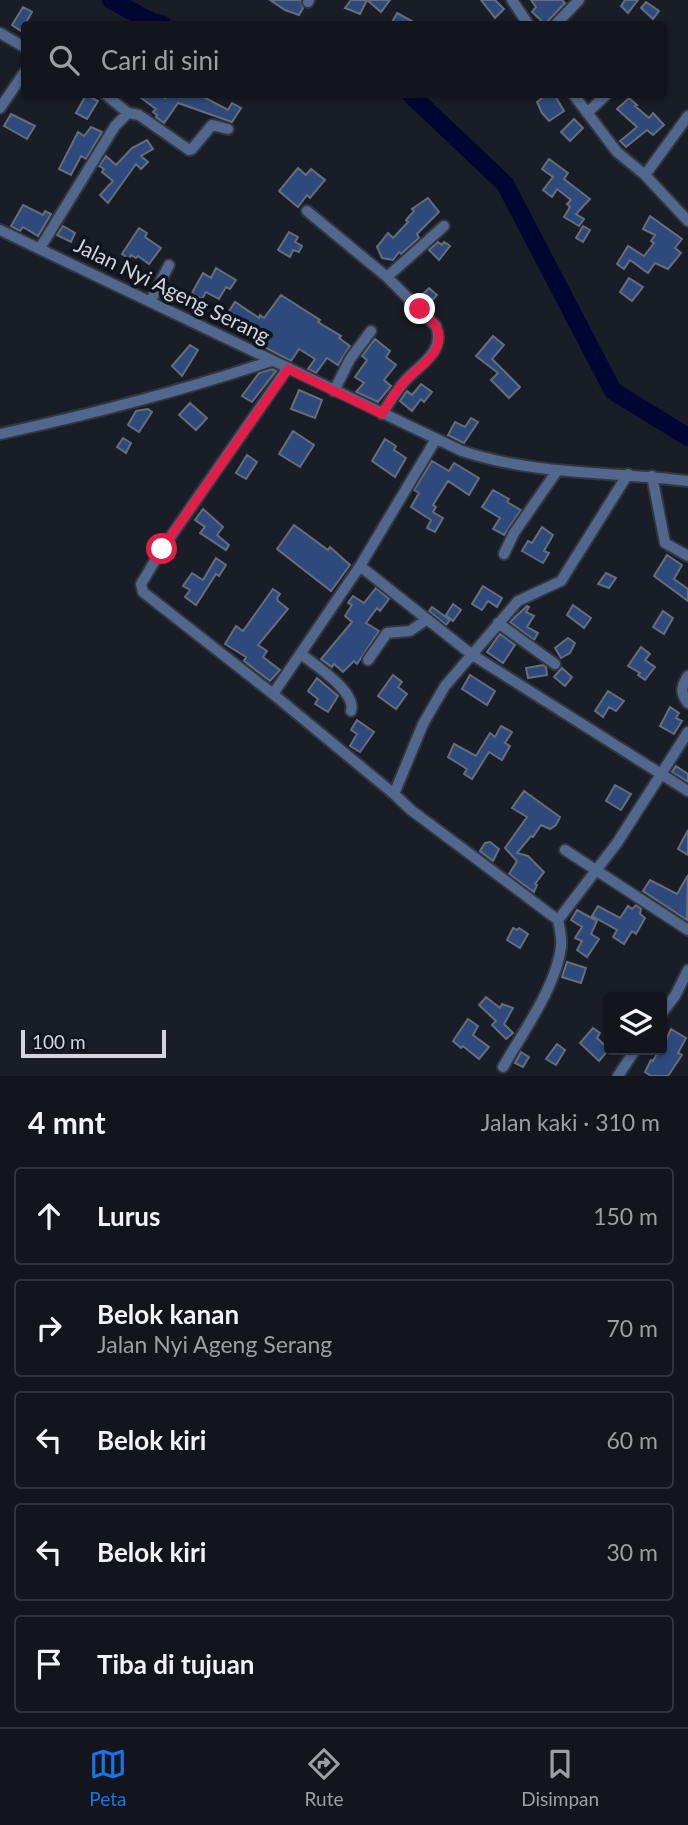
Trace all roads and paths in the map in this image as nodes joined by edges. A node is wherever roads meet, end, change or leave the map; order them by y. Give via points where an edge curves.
1 (512, 0) edge
2 (579, 0) edge
3 (526, 21) edge
4 (559, 21) edge
5 (0, 33) edge
6 (21, 45) edge
7 (21, 77) edge
8 (111, 98) edge
9 (576, 98) edge
10 (603, 98) edge
11 (0, 108) edge
12 (128, 113) junction
13 (587, 113) junction
14 (688, 116) edge
15 (228, 129) dead end
16 (645, 175) junction
17 (307, 211) dead end
18 (688, 221) edge
19 (444, 226) dead end
20 (0, 230) edge
21 (40, 248) junction
22 (169, 265) dead end
23 (387, 277) junction
24 (150, 302) junction
25 (371, 331) dead end
26 (271, 361) junction
27 (288, 369) junction
28 (334, 391) junction
29 (382, 414) junction
30 (0, 434) edge
31 (436, 439) junction
32 (557, 471) junction
33 (628, 474) junction
34 (652, 477) junction
35 (688, 481) edge
36 (505, 554) dead end
37 (688, 556) edge
38 (360, 566) junction
39 (426, 620) junction
40 (498, 624) junction
41 (301, 654) junction
42 (471, 654) junction
43 (368, 660) dead end
44 (555, 664) dead end
45 (686, 682) edge
46 (273, 694) junction
47 (688, 703) edge
48 (351, 710) dead end
49 (688, 732) edge
50 (662, 774) junction
51 (688, 792) edge
52 (394, 793) junction
53 (565, 850) dead end
54 (596, 871) junction
55 (558, 920) junction
56 (688, 930) edge
57 (688, 970) edge
58 (667, 1006) edge
59 (632, 1055) edge
60 (503, 1067) dead end
61 (618, 1076) edge

1 - 3 street
2 - 4 street
5 - 6 street
7 - 11 street
8 - 12 street
9 - 13 street
10 - 13 street
12 - 15 street via 139,115 189,150 212,125
12 - 21 street via 115,126
13 - 16 street via 617,152
14 - 16 street
16 - 18 street
17 - 23 street
19 - 23 street
20 - 21 street, Jalan Nyi Ageng Serang
21 - 24 street, Jalan Nyi Ageng Serang
22 - 24 street
23 - 29 street via 439,334 434,353 405,381
24 - 26 street, Jalan Nyi Ageng Serang
25 - 28 street
26 - 27 street, Jalan Nyi Ageng Serang
26 - 30 street via 101,412
27 - 28 street, Jalan Nyi Ageng Serang
27 - 46 street via 141,584 143,592
28 - 29 street, Jalan Nyi Ageng Serang
29 - 31 street, Jalan Nyi Ageng Serang
31 - 32 street, Jalan Nyi Ageng Serang via 485,459
31 - 38 street
32 - 33 street, Jalan Nyi Ageng Serang
32 - 36 street via 514,533
33 - 34 street, Jalan Nyi Ageng Serang
33 - 40 street via 561,581 524,597
34 - 35 street, Jalan Nyi Ageng Serang
34 - 37 street via 665,543
38 - 39 street
38 - 41 street
39 - 42 street
39 - 43 street via 410,631 387,633
40 - 42 street
40 - 44 street
41 - 46 street
41 - 48 street via 349,695
42 - 50 street
42 - 52 street via 430,710
45 - 47 street via 682,696
46 - 52 street
49 - 50 street
50 - 51 street
50 - 54 street
52 - 55 street
53 - 54 street
54 - 55 street
54 - 56 street
55 - 60 street via 559,958 543,997
57 - 58 street
59 - 61 street

